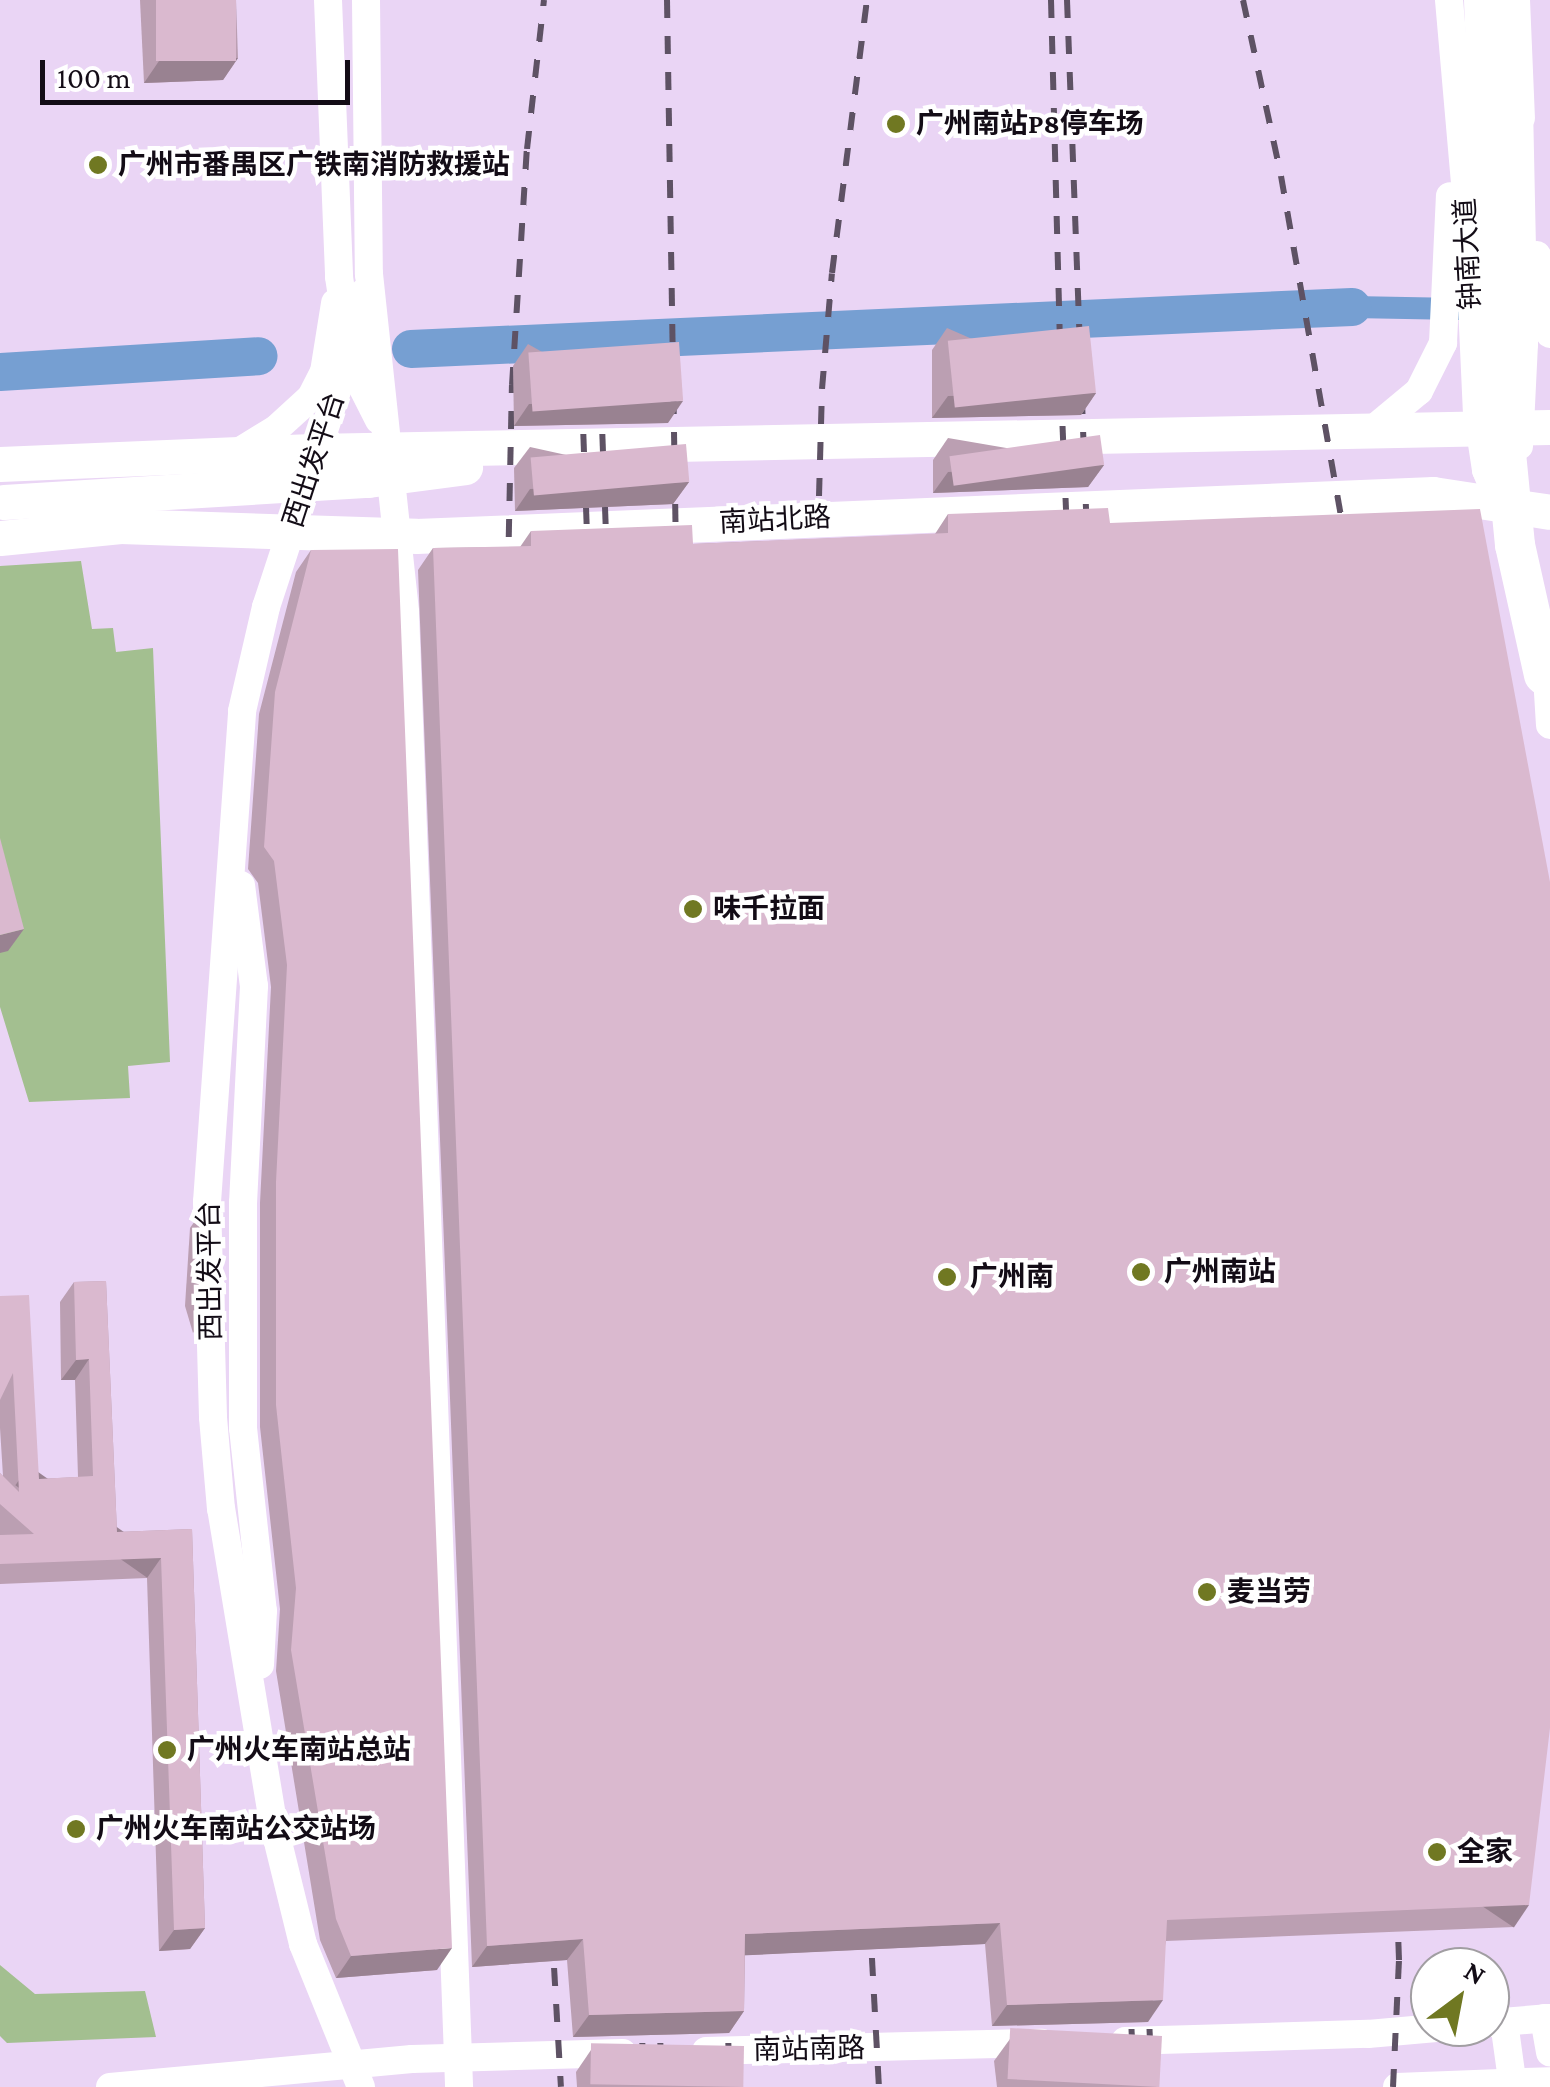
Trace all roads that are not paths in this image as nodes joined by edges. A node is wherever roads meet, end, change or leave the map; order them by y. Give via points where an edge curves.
1 (328, 0) edge
2 (366, 0) edge
3 (1450, 0) edge
4 (1484, 0) edge
5 (1516, 0) edge
6 (1452, 70) junction
7 (1519, 102) junction
8 (1468, 216) junction
9 (1522, 216) junction
10 (1459, 259) junction
11 (1530, 267) junction
12 (369, 274) junction
13 (338, 276) junction
14 (1537, 339) edge
15 (1479, 427) junction
16 (1535, 427) edge
17 (1372, 430) junction
18 (635, 444) junction
19 (459, 448) junction
20 (236, 454) junction
21 (4, 501) edge
22 (1500, 505) junction
23 (1550, 512) edge
24 (1547, 657) edge
25 (1550, 726) edge
26 (1547, 2018) edge
27 (1510, 2021) edge
28 (1410, 2030) edge
29 (1503, 2047) edge
30 (1550, 2052) edge
31 (1550, 2081) edge
32 (1513, 2084) edge
33 (1414, 2086) edge
34 (110, 2087) edge
35 (361, 2087) edge
36 (459, 2087) edge

1 - 13 street
2 - 12 street
3 - 6 street, 钟南大道
4 - 24 highway via 1500,392 1515,545
5 - 7 street
6 - 8 street, 钟南大道
6 - 10 street
7 - 9 street
7 - 11 street
8 - 9 street
8 - 10 street, 钟南大道
9 - 11 street
10 - 15 street, 钟南大道
10 - 17 street via 1436,364 1399,412
11 - 14 street
12 - 35 street, 西出发平台 via 266,608 242,711 207,1202 222,1510 274,1822 299,1928
12 - 36 street via 406,612
13 - 19 street via 353,369 370,410 399,437
13 - 20 street via 324,372 311,396
14 - 16 street
15 - 16 main road
15 - 17 main road
15 - 22 street, 钟南大道
16 - 22 street via 1518,451
17 - 18 main road
18 - 19 main road
18 - 21 main road via 368,480
19 - 20 main road
20 - 21 main road
21 - 22 main road, 南站北路 via 120,526 416,536 1349,495 1433,494
22 - 23 main road, 南站北路
24 - 25 street
26 - 27 street
26 - 30 street
28 - 34 street, 南站南路 via 412,2059
29 - 32 street
31 - 32 street
32 - 33 street

